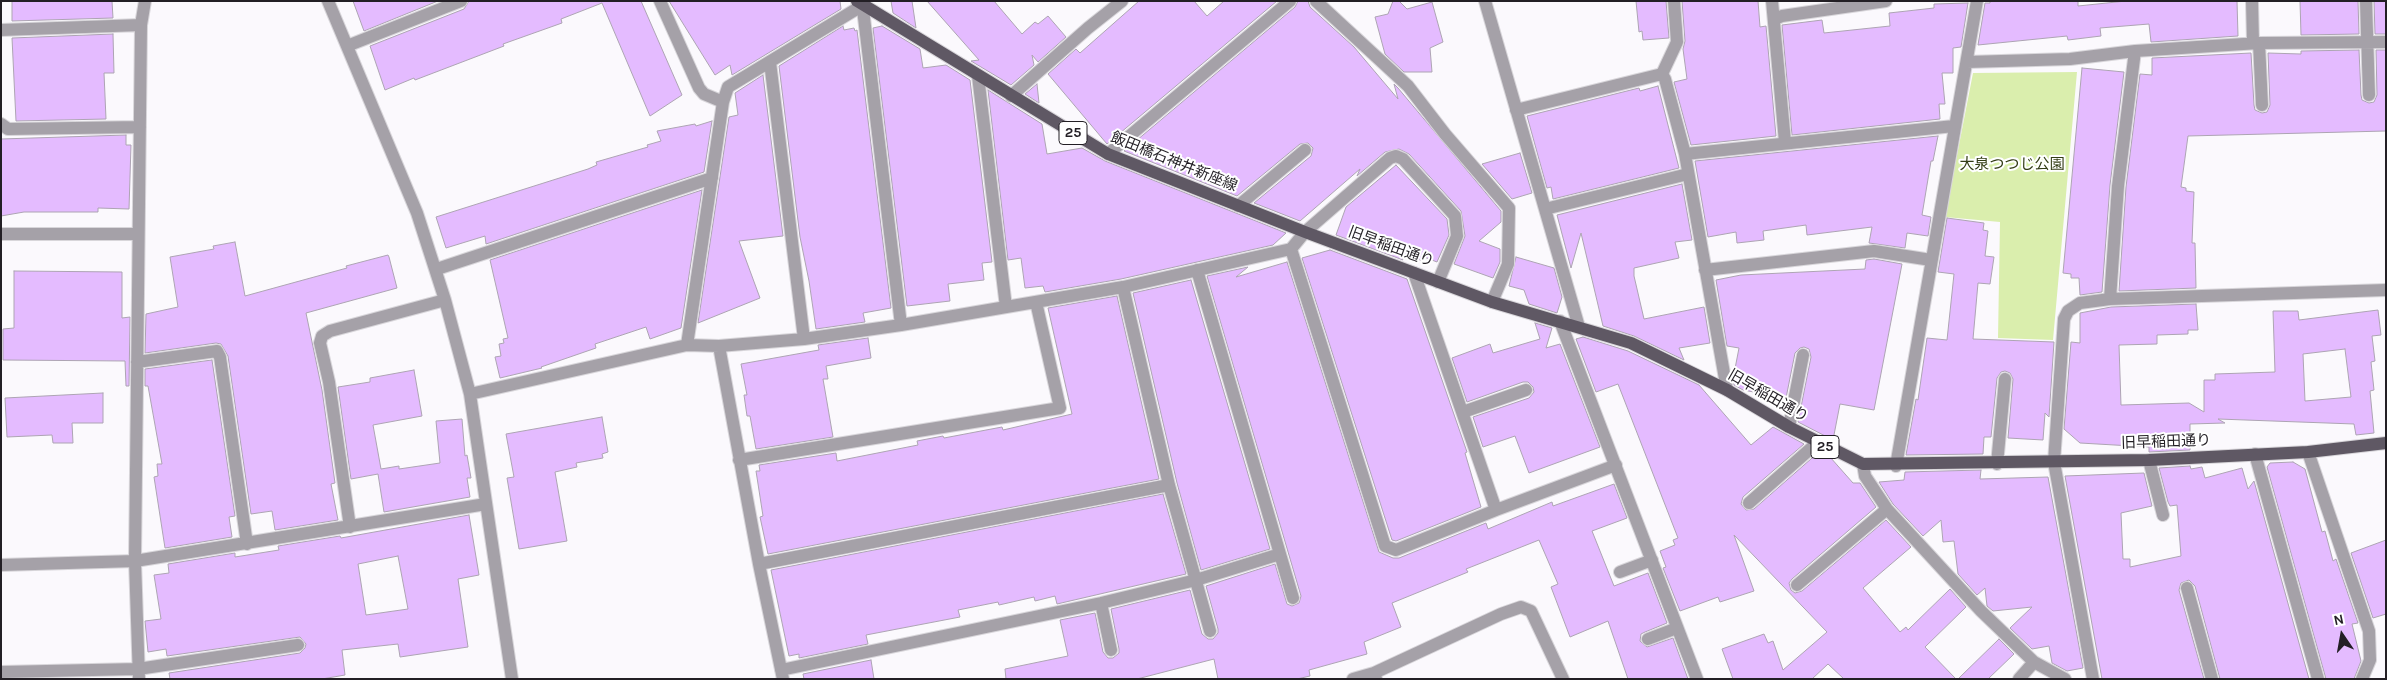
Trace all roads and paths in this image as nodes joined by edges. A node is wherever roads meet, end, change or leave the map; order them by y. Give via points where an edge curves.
1 (145, 1) edge
2 (328, 1) edge
3 (461, 1) edge
4 (660, 1) edge
5 (1122, 1) edge
6 (1290, 1) edge
7 (1316, 1) edge
8 (1485, 1) edge
9 (1674, 1) edge
10 (1772, 1) edge
11 (1977, 1) edge
12 (2252, 1) edge
13 (2366, 1) edge
14 (1878, 2) edge
15 (866, 3) edge
16 (1775, 19) junction
17 (141, 25) junction
18 (1, 30) edge
19 (2367, 42) junction
20 (2386, 42) edge
21 (2256, 43) junction
22 (347, 46) junction
23 (2135, 51) junction
24 (770, 62) junction
25 (1967, 62) junction
26 (1662, 74) junction
27 (978, 76) junction
28 (2369, 95) dead end
29 (1011, 96) junction
30 (723, 102) junction
31 (2262, 105) dead end
32 (1516, 110) junction
33 (1, 124) edge
34 (1954, 126) junction
35 (140, 127) junction
36 (1785, 142) junction
37 (1305, 150) dead end
38 (1108, 154) junction
39 (1685, 154) junction
40 (1688, 174) junction
41 (712, 178) junction
42 (1238, 206) junction
43 (1545, 209) junction
44 (1305, 232) junction
45 (1, 234) edge
46 (138, 234) junction
47 (1291, 248) junction
48 (1931, 260) junction
49 (436, 269) junction
50 (1197, 270) junction
51 (1705, 270) junction
52 (1414, 273) junction
53 (1438, 282) junction
54 (1123, 287) junction
55 (2386, 290) edge
56 (445, 300) junction
57 (2110, 300) junction
58 (1036, 302) junction
59 (1492, 302) junction
60 (1006, 307) junction
61 (1560, 321) junction
62 (900, 324) junction
63 (1579, 326) junction
64 (804, 339) junction
65 (687, 345) junction
66 (719, 346) junction
67 (1803, 355) dead end
68 (137, 362) junction
69 (2005, 379) dead end
70 (1526, 390) dead end
71 (1727, 390) junction
72 (470, 394) junction
73 (1463, 412) junction
74 (1788, 427) junction
75 (1817, 443) junction
76 (2386, 443) edge
77 (2308, 452) junction
78 (2255, 454) junction
79 (739, 460) junction
80 (2149, 460) junction
81 (2054, 462) junction
82 (1863, 464) junction
83 (1997, 464) junction
84 (1616, 465) junction
85 (1896, 466) junction
86 (1170, 485) junction
87 (1749, 503) dead end
88 (486, 504) junction
89 (1887, 509) junction
90 (1496, 510) junction
91 (2163, 515) dead end
92 (350, 527) junction
93 (247, 544) junction
94 (1280, 554) junction
95 (1652, 560) junction
96 (135, 561) junction
97 (758, 564) junction
98 (1, 565) edge
99 (1620, 572) dead end
100 (1196, 580) junction
101 (1797, 585) dead end
102 (2186, 588) dead end
103 (1293, 598) dead end
104 (1101, 603) junction
105 (1678, 628) junction
106 (1210, 631) dead end
107 (1648, 639) dead end
108 (298, 645) dead end
109 (1111, 650) dead end
110 (2034, 662) junction
111 (1, 672) edge
112 (139, 674) edge
113 (782, 674) edge
114 (36, 675) edge
115 (1375, 676) edge
116 (512, 679) edge
117 (1353, 679) edge
118 (1563, 679) edge
119 (1697, 679) edge
120 (2020, 679) edge
121 (2065, 679) edge
122 (2093, 679) edge
123 (2212, 679) edge
124 (2318, 679) edge
125 (2362, 679) edge

1 - 17 street
2 - 22 street
3 - 22 street
4 - 30 street via 699,88 704,94
5 - 29 street
6 - 38 street
7 - 59 street via 1408,86 1509,208 1508,264
8 - 32 street
9 - 26 street via 1677,42
10 - 16 street
11 - 25 street
12 - 21 street
13 - 19 street
14 - 16 street
15 - 24 street
15 - 27 main road, 飯田橋石神井新座線 / 25
15 - 62 street
16 - 36 street via 1773,30
17 - 18 street
17 - 35 street
19 - 20 street
19 - 21 street
19 - 28 street
21 - 23 street
21 - 31 street
22 - 49 street via 417,214
23 - 25 street via 2070,60
23 - 57 street via 2118,186
24 - 30 street via 728,87
24 - 64 street
25 - 34 street
26 - 32 street
26 - 39 street
27 - 29 main road, 飯田橋石神井新座線 / 25
27 - 60 street
29 - 38 main road, 飯田橋石神井新座線 / 25
30 - 41 street
32 - 43 street
33 - 35 street via 8,129
34 - 36 street
34 - 48 street
35 - 46 street
36 - 39 street
37 - 42 street
38 - 42 main road, 飯田橋石神井新座線 / 25
39 - 40 street
40 - 43 street
40 - 51 street
41 - 49 street
41 - 65 street
42 - 44 main road, 飯田橋石神井新座線 / 25
43 - 63 street
44 - 47 street
44 - 52 main road, 旧早稲田通り / 25
44 - 53 street via 1396,156 1403,159 1455,216 1457,236
45 - 46 street
46 - 68 street
47 - 50 street
47 - 90 street via 1385,546 1396,550
48 - 51 street via 1874,251
48 - 85 street
49 - 56 street
50 - 54 street
50 - 94 street
51 - 71 street
52 - 53 main road, 旧早稲田通り / 25
52 - 73 street
53 - 59 main road, 旧早稲田通り / 25
54 - 58 street
54 - 86 street
55 - 57 street
56 - 72 street
56 - 92 street via 330,331 322,336 320,343 329,382
57 - 81 street via 2080,303 2068,311 2064,319
58 - 60 street
58 - 79 street via 1060,408
59 - 61 main road, 旧早稲田通り / 25
60 - 62 street
61 - 63 main road, 旧早稲田通り / 25
61 - 84 street
62 - 64 street
63 - 71 main road, 旧早稲田通り / 25 via 1631,342
64 - 66 street
65 - 66 street
65 - 72 street
66 - 79 street
67 - 74 street
68 - 93 street via 216,351 220,357
68 - 96 street
69 - 83 street
70 - 73 street
71 - 74 main road, 旧早稲田通り / 25
72 - 88 street
73 - 90 street
74 - 75 main road, 旧早稲田通り / 25
75 - 82 main road, 旧早稲田通り / 25
75 - 87 street
76 - 77 main road, 旧早稲田通り / 25
77 - 78 main road, 旧早稲田通り / 25
77 - 125 street via 2369,631 2370,666
78 - 80 main road, 旧早稲田通り / 25
78 - 124 street
79 - 97 street
80 - 81 main road, 旧早稲田通り / 25
80 - 91 street
81 - 83 main road, 旧早稲田通り / 25
81 - 122 street
82 - 85 main road, 旧早稲田通り / 25
82 - 89 street via 1865,476
83 - 85 main road, 旧早稲田通り / 25
84 - 90 street
84 - 95 street
86 - 97 street
86 - 100 street
88 - 92 street
88 - 116 street
89 - 101 street
89 - 110 street via 1981,612
92 - 93 street
93 - 96 street
94 - 100 street
94 - 103 street
95 - 99 street
95 - 105 street
96 - 98 street
96 - 112 street
97 - 113 street
100 - 104 street
100 - 106 street
102 - 123 street
104 - 109 street
104 - 113 street
105 - 107 street
105 - 119 street
108 - 112 street
110 - 120 street
110 - 121 street
111 - 114 street
112 - 114 street
115 - 117 street
115 - 118 street via 1521,607 1531,612

